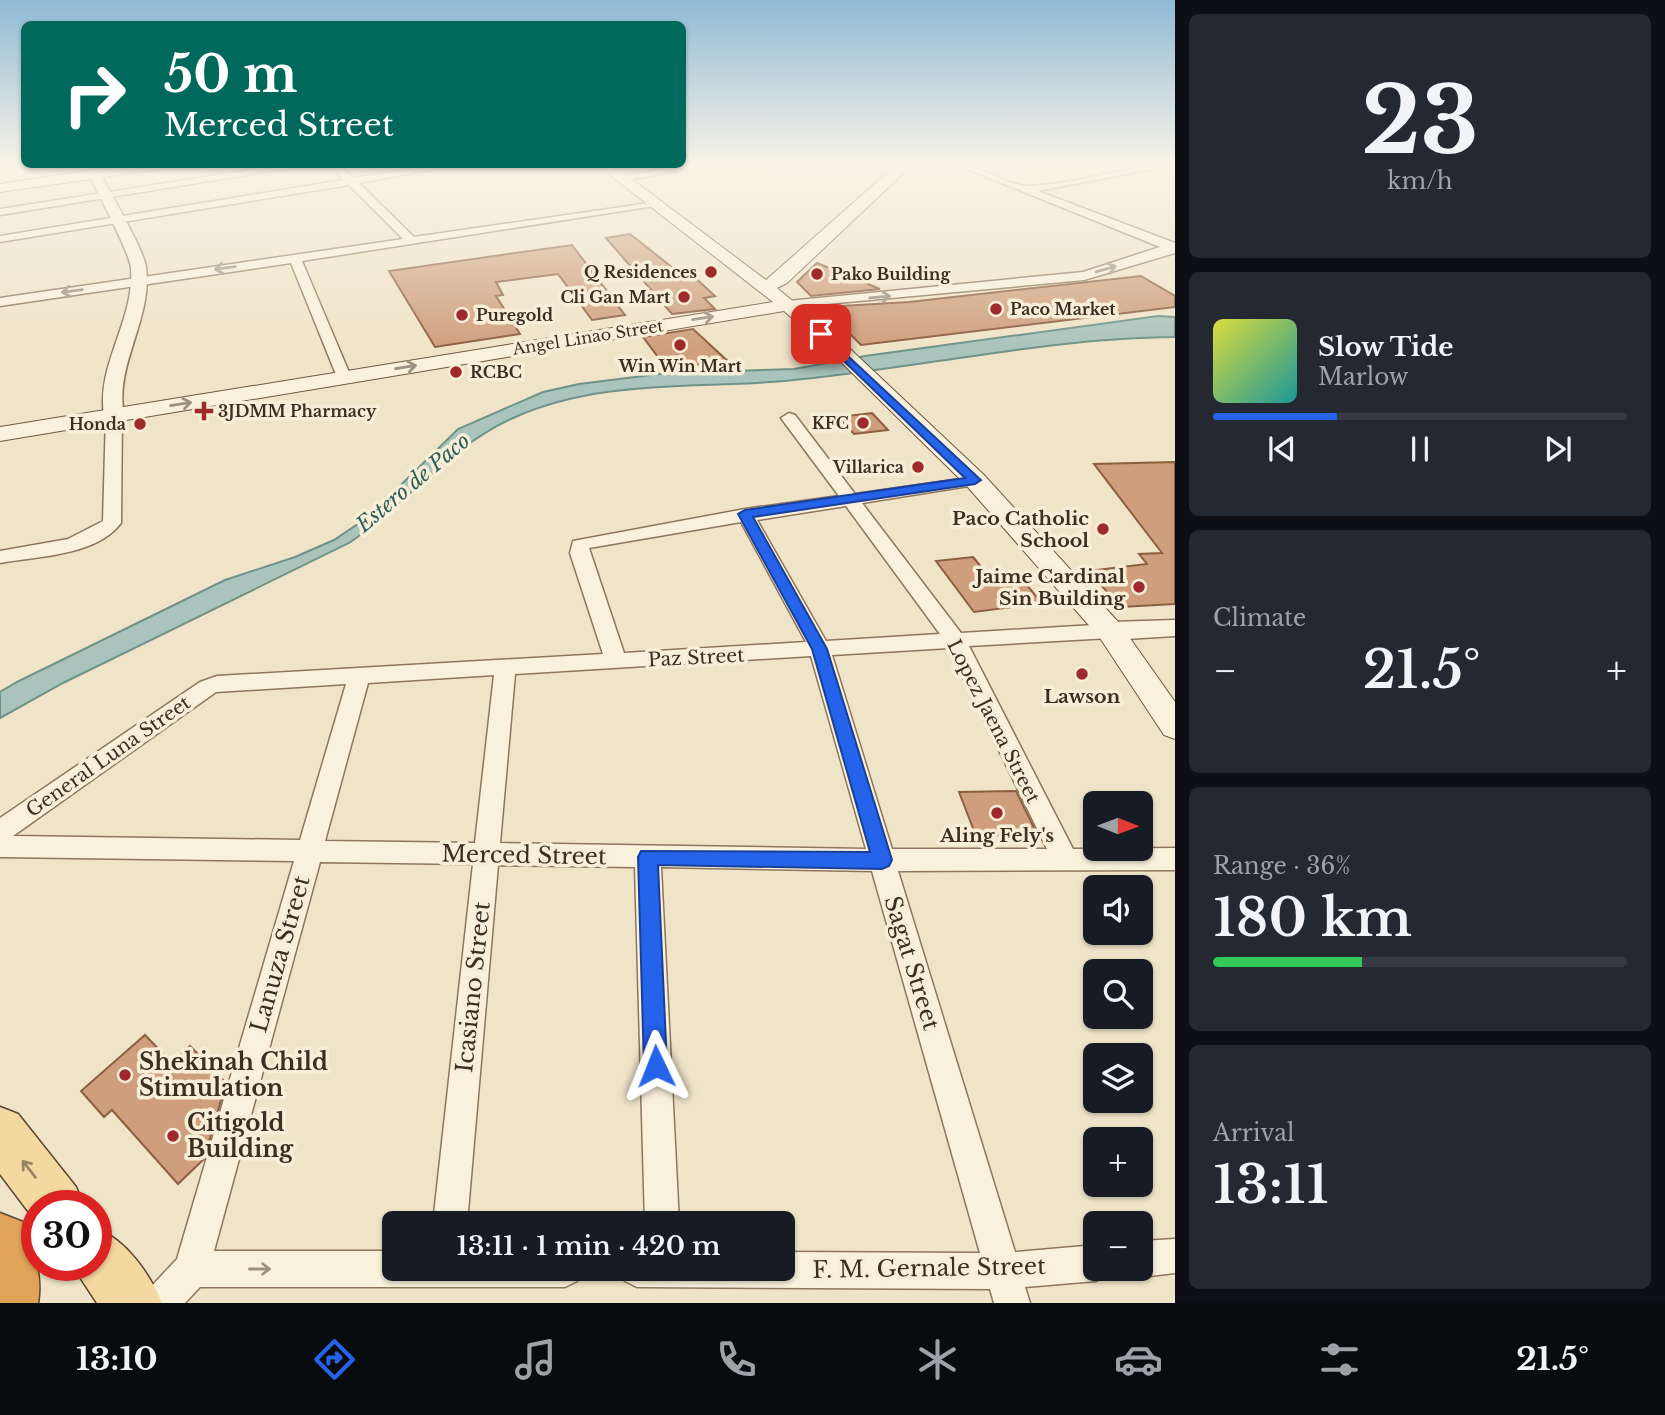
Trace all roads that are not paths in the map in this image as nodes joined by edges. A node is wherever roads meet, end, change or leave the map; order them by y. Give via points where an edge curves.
1 (84, 226) edge
2 (118, 226) edge
3 (396, 226) edge
4 (514, 226) edge
5 (683, 226) edge
6 (840, 226) edge
7 (1118, 226) edge
8 (0, 239) edge
9 (411, 241) junction
10 (1174, 247) edge
11 (295, 258) junction
12 (139, 281) junction
13 (765, 288) junction
14 (0, 302) edge
15 (788, 305) junction
16 (344, 377) junction
17 (114, 415) junction
18 (789, 418) dead end
19 (0, 434) edge
20 (975, 480) junction
21 (853, 500) junction
22 (745, 514) junction
23 (0, 557) edge
24 (1175, 628) edge
25 (1110, 631) junction
26 (956, 641) junction
27 (820, 649) junction
28 (616, 661) junction
29 (505, 668) junction
30 (359, 676) junction
31 (217, 684) joint
32 (1175, 727) edge
33 (0, 831) edge
34 (0, 846) edge
35 (308, 852) junction
36 (486, 855) junction
37 (648, 857) junction
38 (1175, 859) edge
39 (882, 860) junction
40 (1066, 861) junction
41 (0, 1132) edge
42 (45, 1190) edge
43 (451, 1211) edge
44 (662, 1211) edge
45 (0, 1245) edge
46 (1175, 1256) edge
47 (1153, 1258) edge
48 (1083, 1267) edge
49 (192, 1269) junction
50 (382, 1269) edge
51 (112, 1276) edge
52 (795, 1276) edge
53 (1008, 1287) edge
54 (5, 1303) edge
55 (133, 1303) edge
56 (161, 1303) edge

1 - 8 street
2 - 12 street via 138,264
3 - 9 street
4 - 9 street
5 - 13 main road
6 - 13 main road via 782,279
7 - 10 street
9 - 11 street
15 -> 10 street, Angel Linao Street via 1084,276
11 -> 12 street
11 - 16 street
12 -> 14 street
12 - 17 street via 132,325 109,400
13 - 15 main road
16 -> 15 main road, Angel Linao Street
15 - 20 main road
17 -> 16 main road, Angel Linao Street
17 - 19 main road, Angel Linao Street
17 - 23 street via 112,523 78,541
18 - 21 street, Lopez Jaena Street
20 - 21 street
20 - 25 main road
21 - 22 street
21 - 26 street, Lopez Jaena Street
22 - 27 street, Sagat Street
22 - 28 street via 580,545
24 - 25 street, Paz Street
25 - 26 street, Paz Street
25 - 32 main road
26 - 27 street, Paz Street
26 - 40 street, Lopez Jaena Street
27 - 28 street, Paz Street
27 - 39 street, Sagat Street
28 - 29 street, Paz Street
29 - 30 street, Paz Street
29 - 36 street, Icasiano Street
30 - 31 street, Paz Street
30 - 35 street, Lanuza Street
31 - 33 street, General Luna Street
34 - 35 street, Merced Street
35 - 36 street, Merced Street
35 - 49 street, Lanuza Street
36 - 37 street, Merced Street
36 - 43 street, Icasiano Street
37 - 39 street, Merced Street
37 - 44 street
38 - 40 street, Merced Street
39 - 40 street, Merced Street
39 - 53 street, Sagat Street
42 -> 41 main road
45 - 54 highway via 8,1289
46 - 47 street
48 - 53 street, F. M. Gernale Street
49 -> 50 street
49 - 56 street, Lanuza Street
51 - 55 main road
52 - 53 street, F. M. Gernale Street

